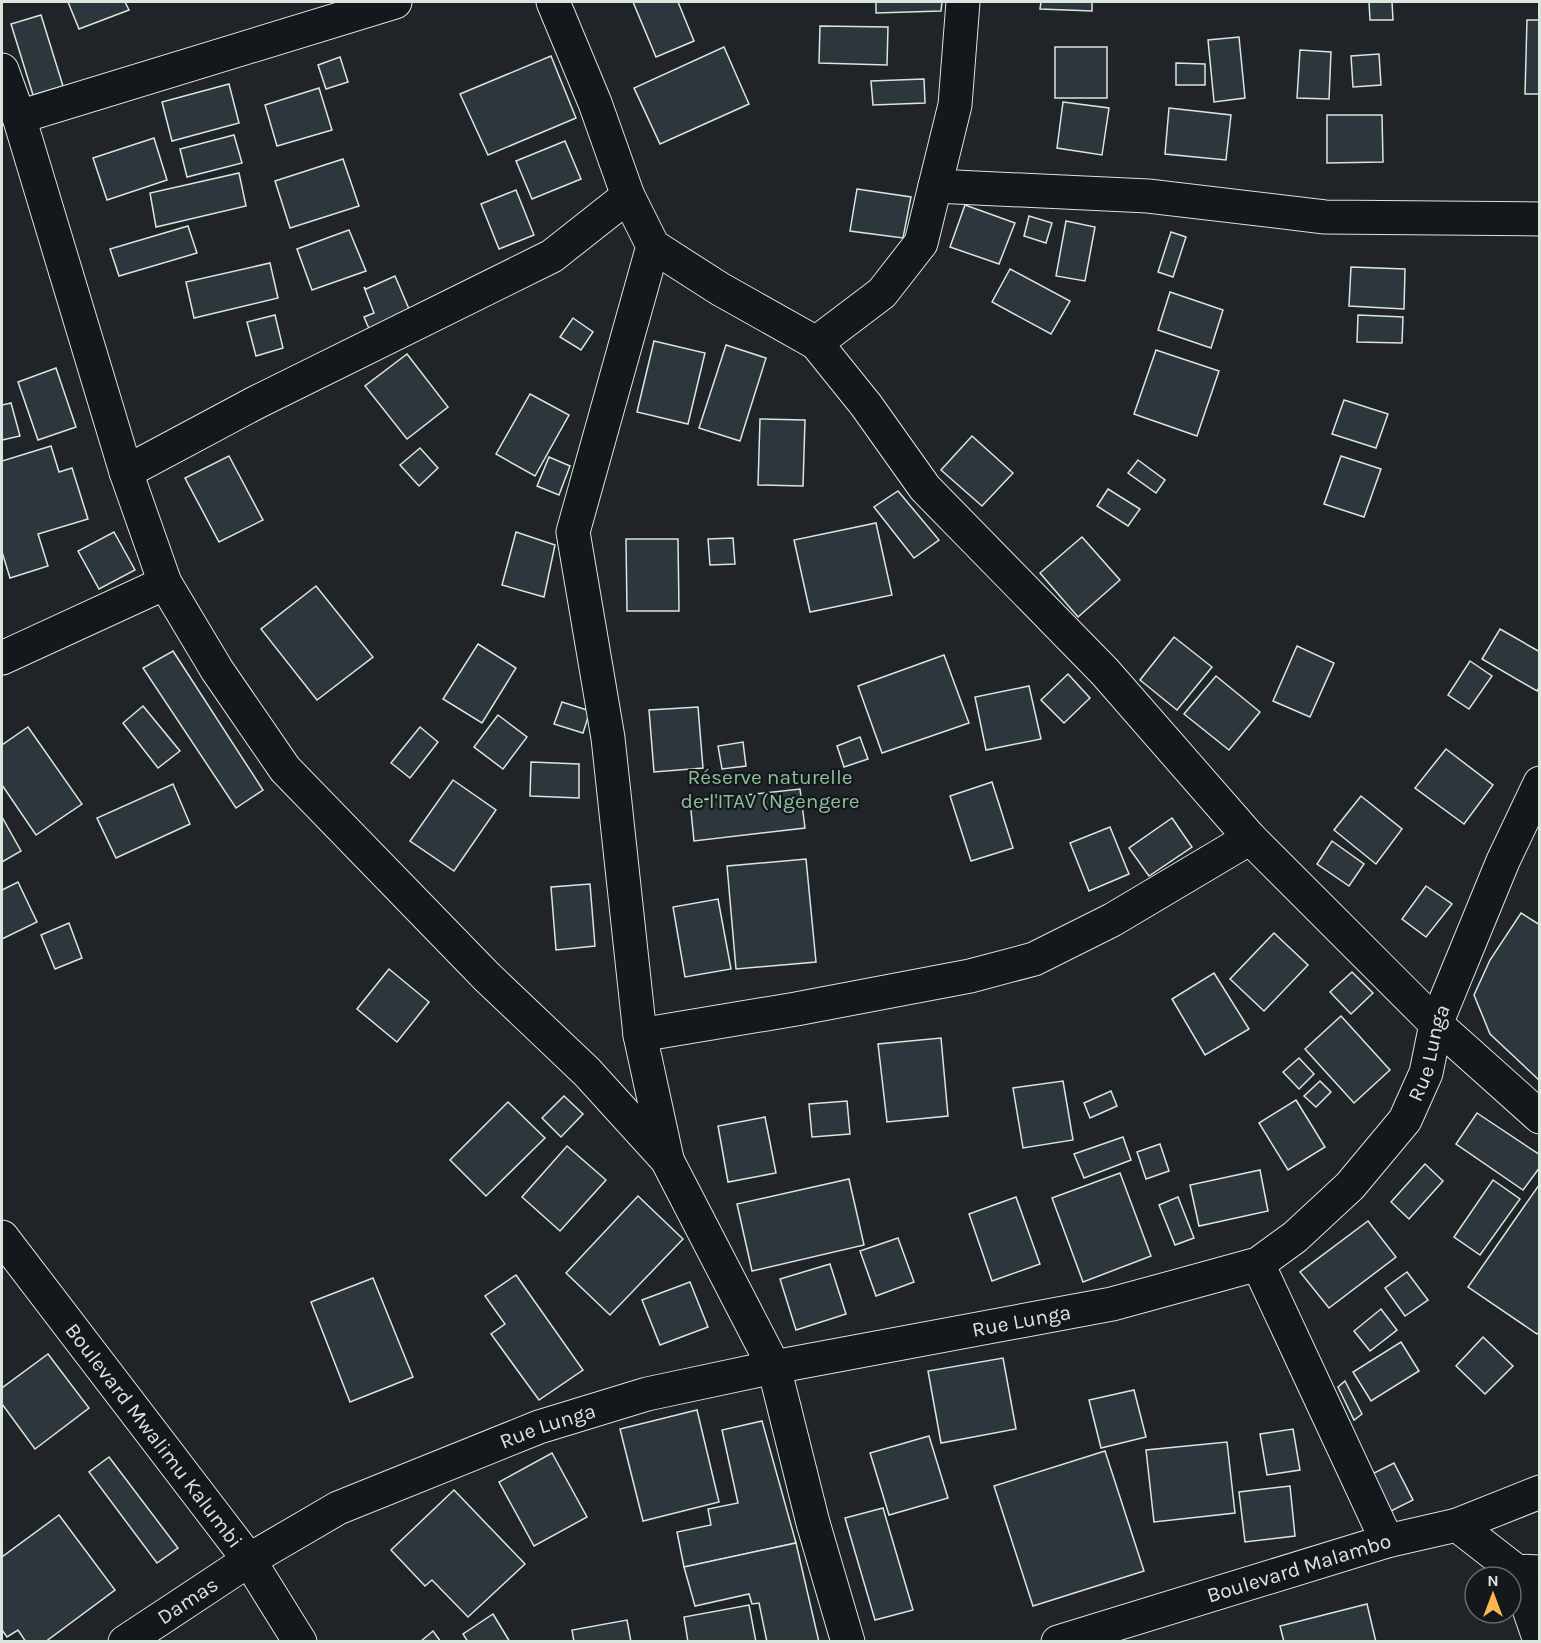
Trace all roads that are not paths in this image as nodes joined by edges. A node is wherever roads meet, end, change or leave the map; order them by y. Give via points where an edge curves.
1 (395, 2) edge
2 (553, 2) edge
3 (963, 2) edge
4 (2, 70) edge
5 (19, 117) junction
6 (934, 186) junction
7 (628, 196) junction
8 (1539, 219) edge
9 (653, 246) junction
10 (816, 343) junction
11 (126, 472) junction
12 (165, 583) junction
13 (2, 658) edge
14 (1539, 783) edge
15 (1250, 838) junction
16 (1436, 1024) junction
17 (640, 1035) junction
18 (1539, 1117) edge
19 (668, 1160) junction
20 (5, 1246) edge
21 (1258, 1264) junction
22 (774, 1367) junction
23 (1539, 1492) edge
24 (1457, 1525) junction
25 (1387, 1541) junction
26 (249, 1560) junction
27 (1528, 1571) edge
28 (125, 1641) edge
29 (300, 1641) edge
30 (848, 1641) edge
31 (1059, 1641) edge
32 (1539, 1641) edge

1 - 5 street
2 - 7 street
3 - 6 street via 955,105
4 - 5 street
5 - 11 street
6 - 8 street via 1148,196 1325,217
6 - 10 street via 921,243 882,293
7 - 9 street
7 - 11 street via 552,256 255,403
9 - 10 street
9 - 17 street via 573,532 608,738
10 - 15 street via 925,488 1105,672
11 - 12 street
12 - 13 street
12 - 19 street via 285,769 487,977 587,1072
14 - 16 street, Rue Lunga
15 - 16 street
15 - 17 street via 1112,920 1034,960 970,976
16 - 18 street
16 - 21 street, Rue Lunga via 1426,1073 1405,1120 1350,1186 1295,1237
17 - 19 street
19 - 22 street
20 - 26 street, Boulevard Mwalimu Kalumbi
21 - 22 street, Rue Lunga via 1112,1304
21 - 25 street
22 - 26 street, Rue Lunga via 647,1394 539,1427 338,1508
22 - 30 street via 813,1523
23 - 24 street, Boulevard Malambo
24 - 25 street, Boulevard Malambo
24 - 27 street
25 - 31 street, Boulevard Malambo
26 - 28 street, Damas
26 - 29 street, Boulevard Mwalimu Kalumbi
27 - 32 street

